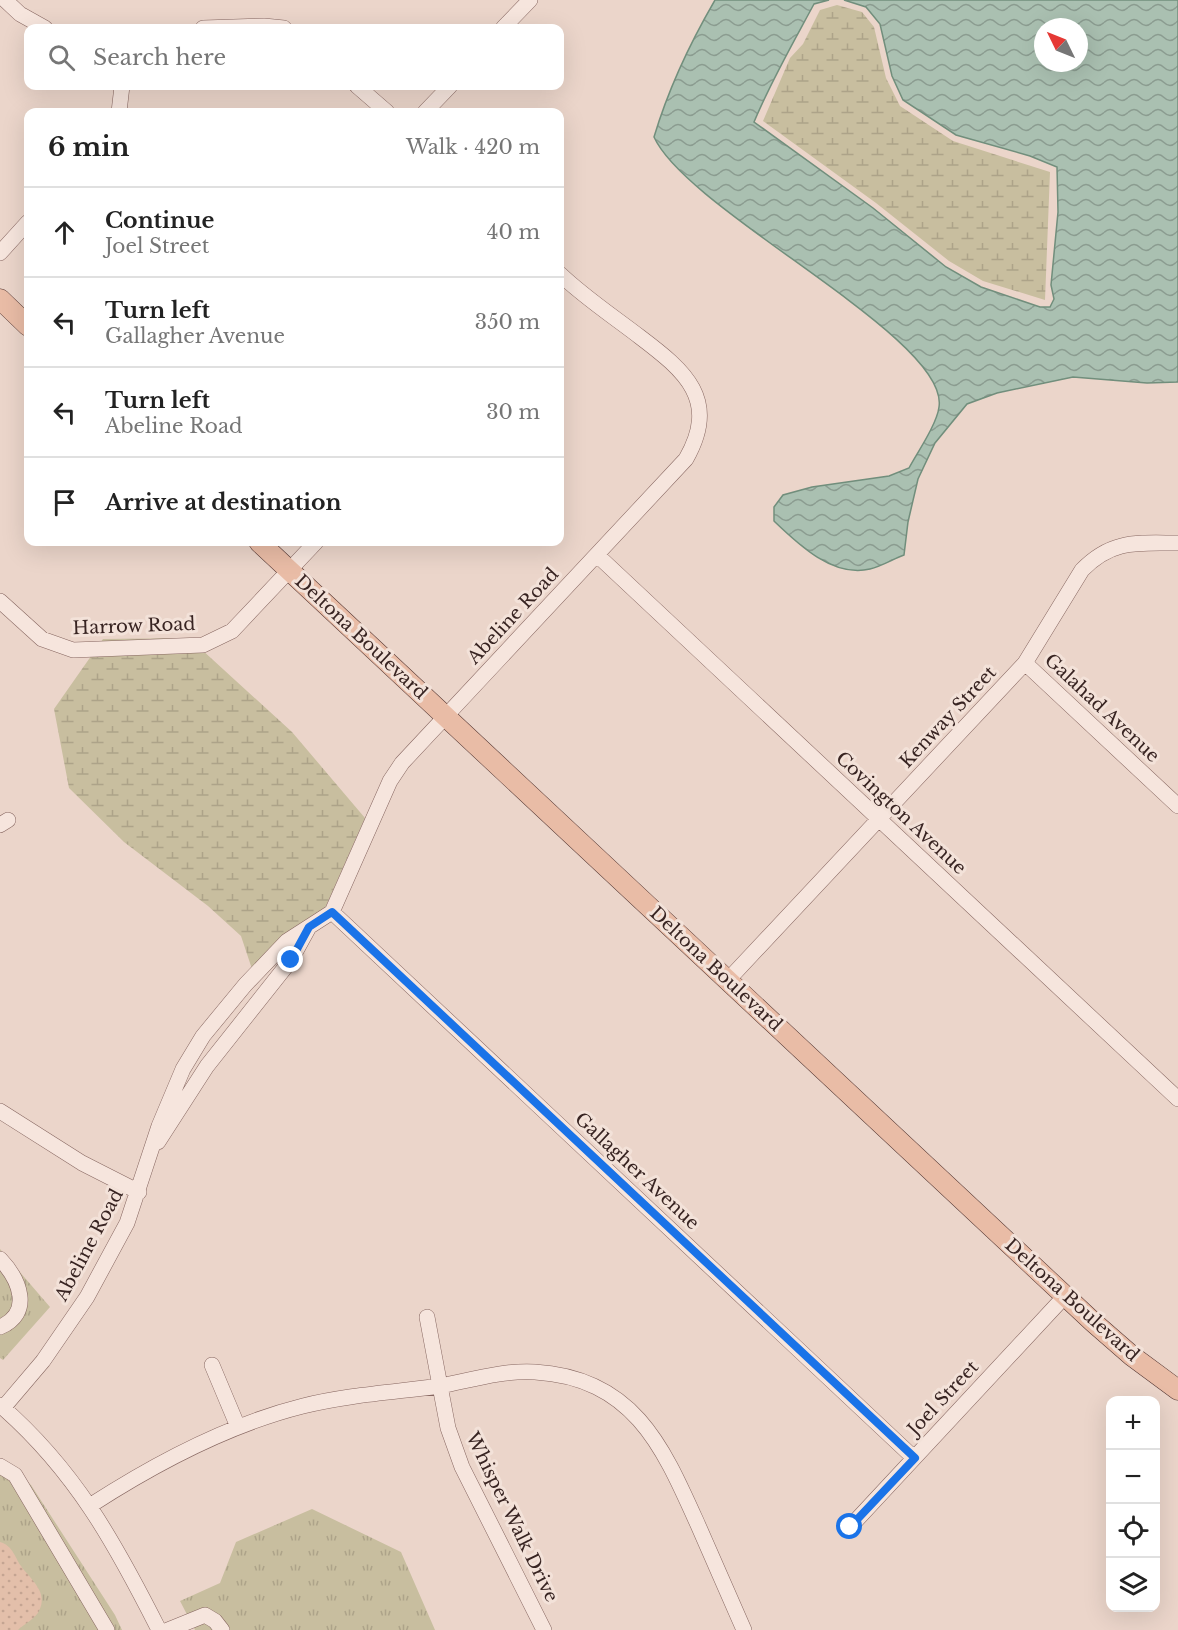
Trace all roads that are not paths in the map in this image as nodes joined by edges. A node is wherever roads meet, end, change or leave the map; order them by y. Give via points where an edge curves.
1 (5, 0) edge
2 (530, 0) edge
3 (38, 24) edge
4 (507, 24) edge
5 (122, 90) edge
6 (362, 90) edge
7 (446, 90) edge
8 (119, 108) edge
9 (382, 108) edge
10 (429, 108) edge
11 (24, 226) edge
12 (0, 253) edge
13 (564, 280) edge
14 (0, 299) edge
15 (24, 322) edge
16 (1178, 543) edge
17 (264, 546) edge
18 (312, 546) edge
19 (597, 555) junction
20 (290, 570) junction
21 (0, 601) edge
22 (1025, 663) junction
23 (446, 716) junction
24 (1178, 806) edge
25 (879, 819) junction
26 (332, 912) junction
27 (309, 927) junction
28 (728, 980) junction
29 (1178, 1099) edge
30 (0, 1111) edge
31 (152, 1149) junction
32 (139, 1191) junction
33 (0, 1259) edge
34 (1065, 1296) junction
35 (427, 1317) dead end
36 (0, 1327) edge
37 (212, 1365) dead end
38 (440, 1386) junction
39 (1178, 1390) edge
40 (2, 1406) edge
41 (238, 1427) junction
42 (915, 1458) junction
43 (0, 1466) edge
44 (91, 1505) junction
45 (850, 1527) dead end
46 (107, 1630) edge
47 (159, 1630) edge
48 (168, 1630) edge
49 (222, 1630) edge
50 (544, 1630) edge
51 (744, 1630) edge

1 - 3 street
2 - 4 street
5 - 8 street
6 - 9 street
7 - 10 street
11 - 12 street
13 - 19 street, Abeline Road via 673,362 689,381 699,404 698,432 686,459
14 - 15 main road
16 - 22 street, Kenway Street via 1123,544 1093,558
17 - 20 main road, Deltona Boulevard
18 - 20 street, Harrow Road
19 - 23 street, Abeline Road
19 - 25 street, Covington Avenue
20 - 21 street, Harrow Road via 232,631 219,639 190,646 73,650 32,632
20 - 23 main road, Deltona Boulevard
22 - 24 street, Galahad Avenue
22 - 25 street, Kenway Street
23 - 26 street, Abeline Road via 390,781
23 - 28 main road, Deltona Boulevard
25 - 28 street, Kenway Street
25 - 29 street, Covington Avenue
26 - 27 street, Abeline Road
26 - 42 street, Gallagher Avenue
27 - 31 street, Abeline Road via 291,960 207,1066 168,1131
27 - 31 street, Abeline Road via 286,942 203,1036 183,1069
28 - 34 main road, Deltona Boulevard
30 - 32 street via 82,1163
31 - 32 street, Abeline Road
32 - 40 street, Abeline Road via 127,1223 87,1297 43,1361
33 - 36 street via 19,1290 22,1304 13,1321
34 - 39 main road, Deltona Boulevard via 1132,1356
34 - 42 street, Joel Street
35 - 38 street, Whisper Walk Drive
37 - 41 street
38 - 41 street via 305,1406
38 - 50 street, Whisper Walk Drive via 448,1428 462,1467
38 - 51 street via 535,1372 588,1385 632,1412 662,1449
40 - 44 street
41 - 44 street via 140,1474
42 - 45 street, Joel Street
43 - 46 street via 15,1475
44 - 47 street
48 - 49 street via 205,1615

